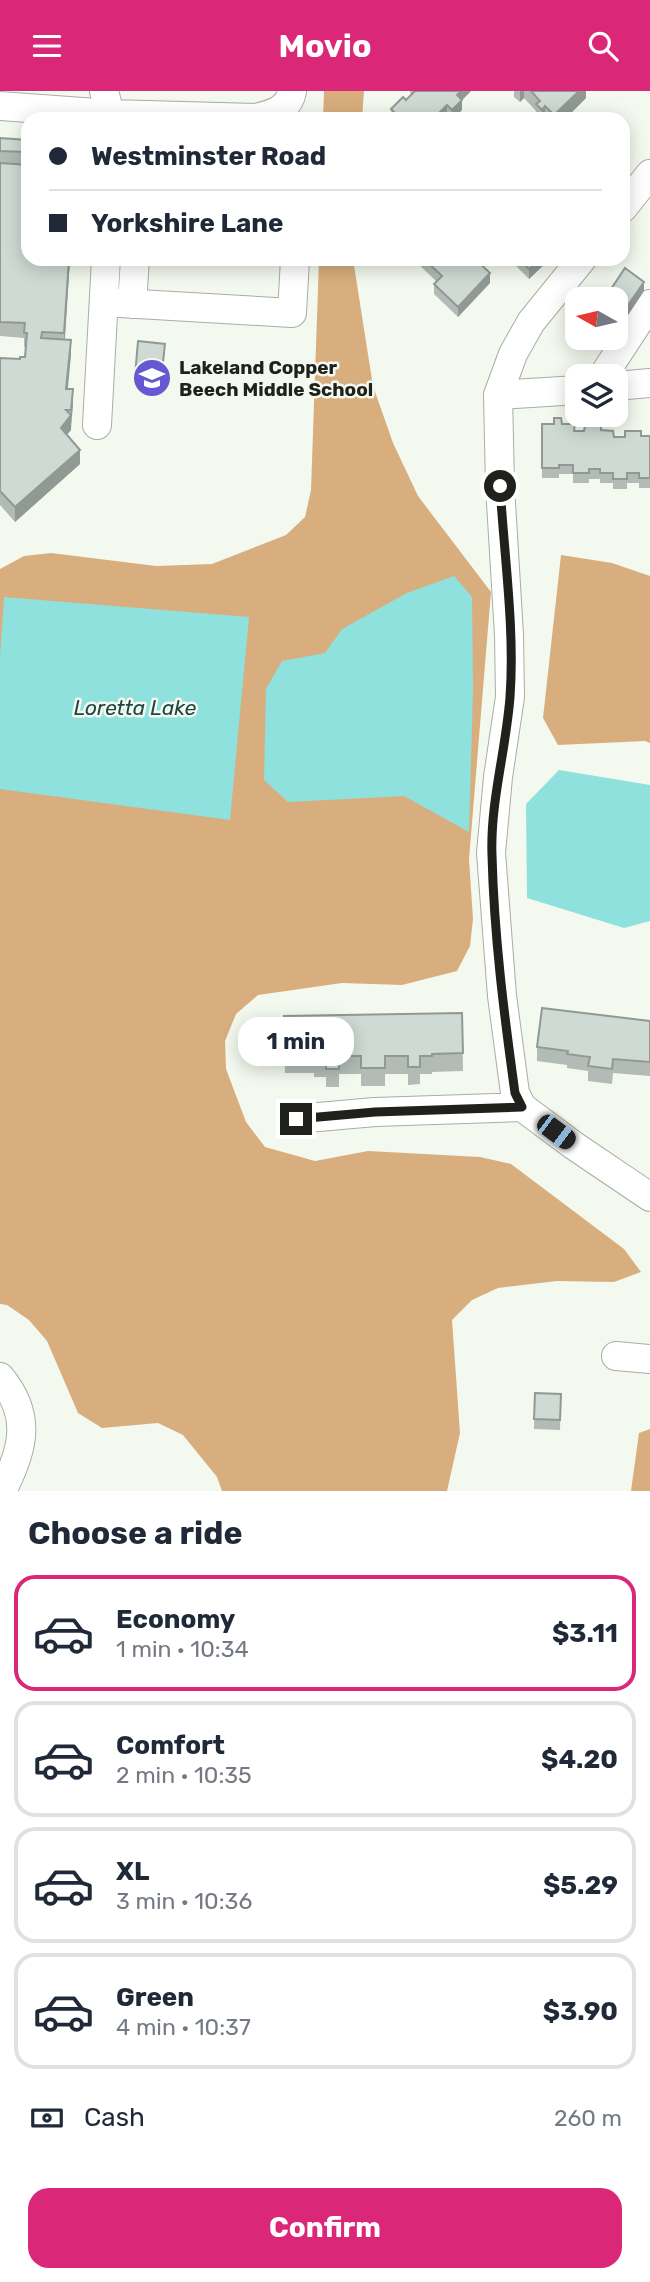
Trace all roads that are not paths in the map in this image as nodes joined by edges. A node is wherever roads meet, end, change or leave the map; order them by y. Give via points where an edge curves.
1 (292, 91) edge
2 (0, 106) edge
3 (108, 108) edge
4 (167, 112) edge
5 (279, 112) edge
6 (650, 174) edge
7 (630, 199) edge
8 (108, 266) edge
9 (132, 266) edge
10 (295, 266) edge
11 (576, 266) edge
12 (118, 303) junction
13 (650, 304) edge
14 (611, 364) edge
15 (650, 383) edge
16 (628, 385) edge
17 (565, 391) edge
18 (498, 395) junction
19 (97, 425) dead end
20 (522, 1107) junction
21 (296, 1119) dead end
22 (650, 1197) edge
23 (616, 1356) dead end
24 (650, 1359) edge
25 (0, 1377) edge
26 (10, 1417) edge
27 (2, 1491) edge

1 - 5 street
2 - 3 street
3 - 4 street
6 - 7 street
8 - 12 street
9 - 12 street
10 - 12 street via 292,313
11 - 18 street via 531,322
12 - 19 street
13 - 14 street
15 - 16 street
17 - 18 street
18 - 20 street via 510,697 491,853 502,996 515,1093
20 - 21 street
20 - 22 street
23 - 24 street
25 - 26 street via 14,1393
26 - 27 street via 23,1424 19,1450

